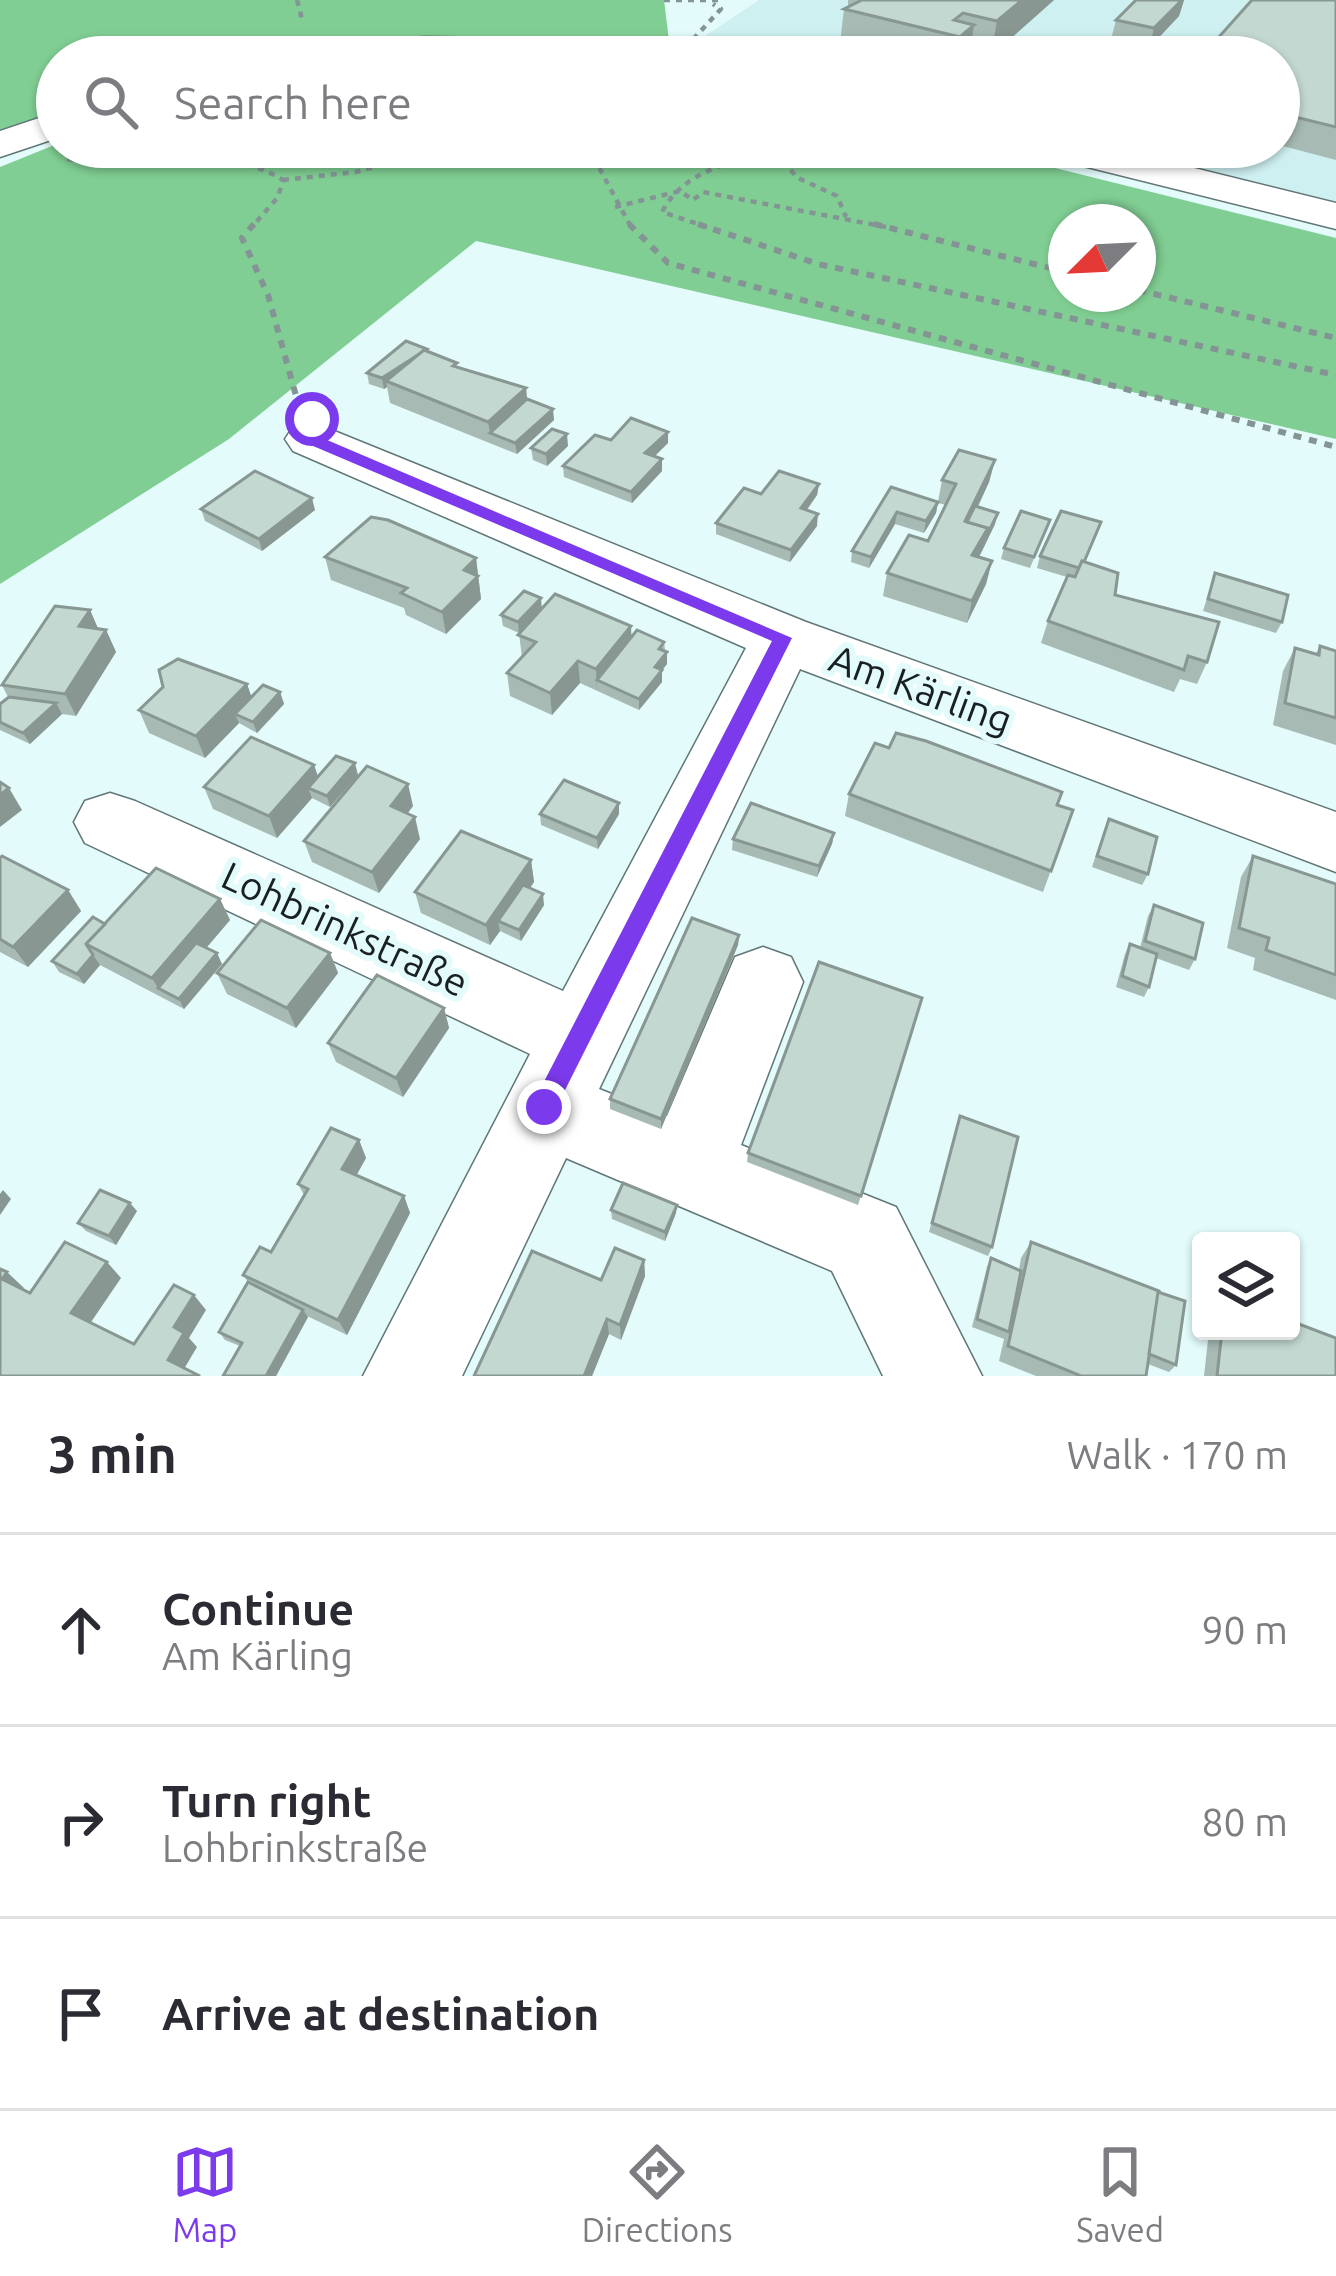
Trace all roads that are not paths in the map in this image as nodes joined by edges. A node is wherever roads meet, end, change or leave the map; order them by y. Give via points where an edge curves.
1 (36, 132) edge
2 (4, 143) edge
3 (1144, 168) edge
4 (1336, 215) edge
5 (312, 439) road end
6 (783, 638) junction
7 (110, 822) dead end
8 (1336, 842) edge
9 (764, 982) dead end
10 (561, 1072) junction
11 (689, 1167) junction
12 (411, 1376) edge
13 (934, 1376) edge

1 - 2 street
3 - 4 street
5 - 6 street, Am Kärling
6 - 8 street, Am Kärling
6 - 10 street
7 - 10 street, Lohbrinkstraße
9 - 11 street
10 - 11 street, Lohbrinkstraße
10 - 12 street
11 - 13 street, Lohbrinkstraße via 864,1239

